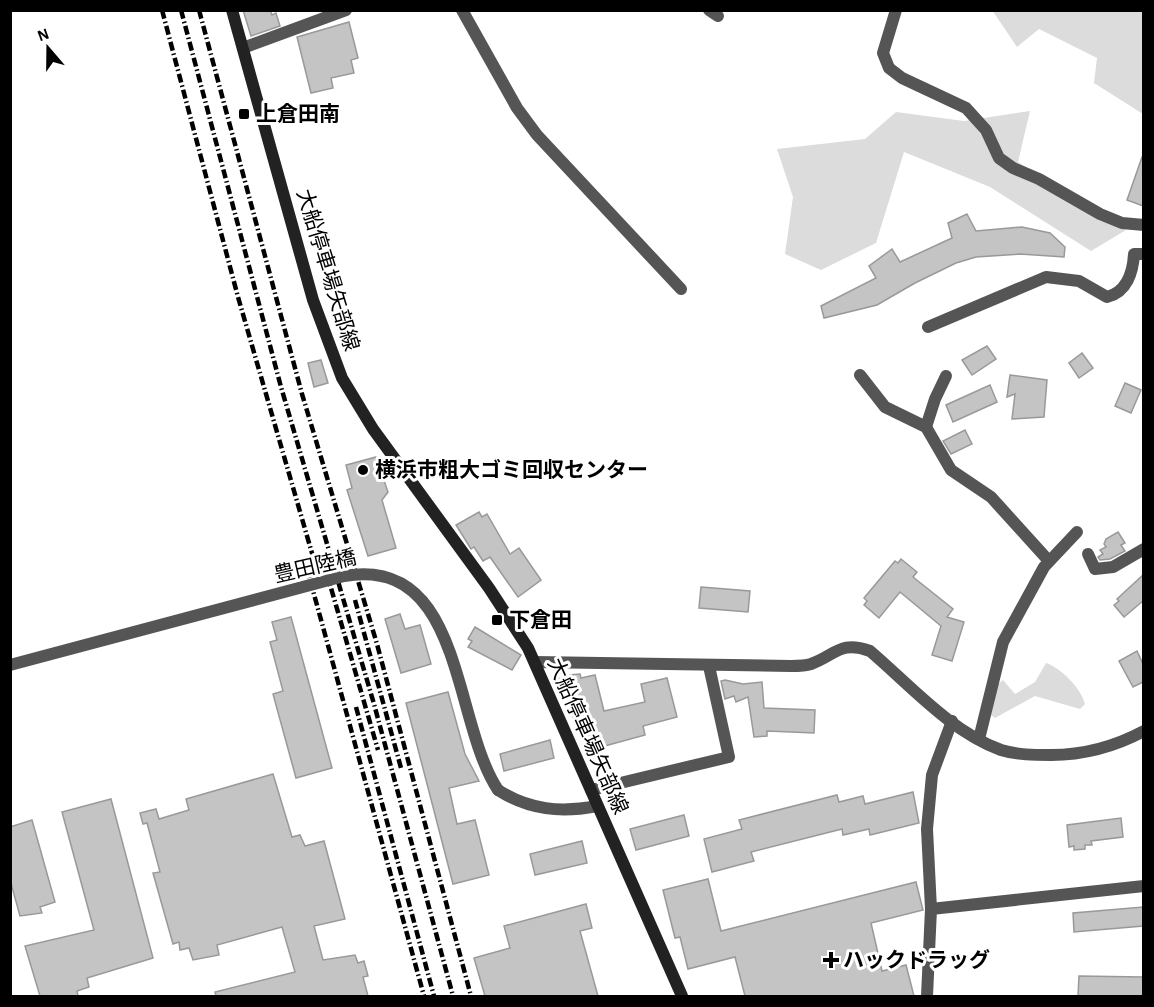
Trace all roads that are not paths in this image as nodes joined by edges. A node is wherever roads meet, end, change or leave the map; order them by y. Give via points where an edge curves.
1 (232, 10) edge
2 (346, 10) edge
3 (462, 10) edge
4 (896, 10) edge
5 (243, 48) junction
6 (1143, 225) edge
7 (1143, 254) edge
8 (681, 289) dead end
9 (928, 327) dead end
10 (860, 375) dead end
11 (946, 376) dead end
12 (926, 427) junction
13 (1077, 532) dead end
14 (1088, 554) dead end
15 (1142, 554) edge
16 (1048, 560) junction
17 (535, 662) junction
18 (10, 666) edge
19 (709, 666) junction
20 (952, 721) junction
21 (1143, 731) edge
22 (979, 739) junction
23 (591, 790) junction
24 (597, 806) junction
25 (1143, 886) edge
26 (932, 909) junction
27 (682, 996) edge
28 (927, 996) edge

1 - 5 main road, 大船停車場矢部線
2 - 5 street
3 - 8 street via 517,108 537,135
4 - 6 street via 883,52 889,68 966,108 986,130 999,158 1013,168 1100,214 1122,223
5 - 17 main road, 大船停車場矢部線 via 313,300 342,378 373,429 489,588
7 - 9 street via 1134,254 1133,273 1115,295 1107,297 1079,281 1046,277
10 - 12 street via 885,406
11 - 12 street
12 - 16 street via 951,470 991,497
13 - 16 street
14 - 15 street via 1095,569 1113,567
16 - 22 street via 1004,642
17 - 19 street
17 - 23 main road, 大船停車場矢部線
18 - 24 street, 豊田陸橋, bridge via 344,576 374,573 412,590 440,624 482,760 498,790 535,808
19 - 20 street via 810,665 842,647 858,646 870,651
19 - 23 street via 729,757
20 - 22 street
20 - 26 street via 932,776 927,829
21 - 22 street via 1092,752 1065,755 1003,750
23 - 24 main road, 大船停車場矢部線
24 - 27 main road, 大船停車場矢部線
25 - 26 street
26 - 28 street

